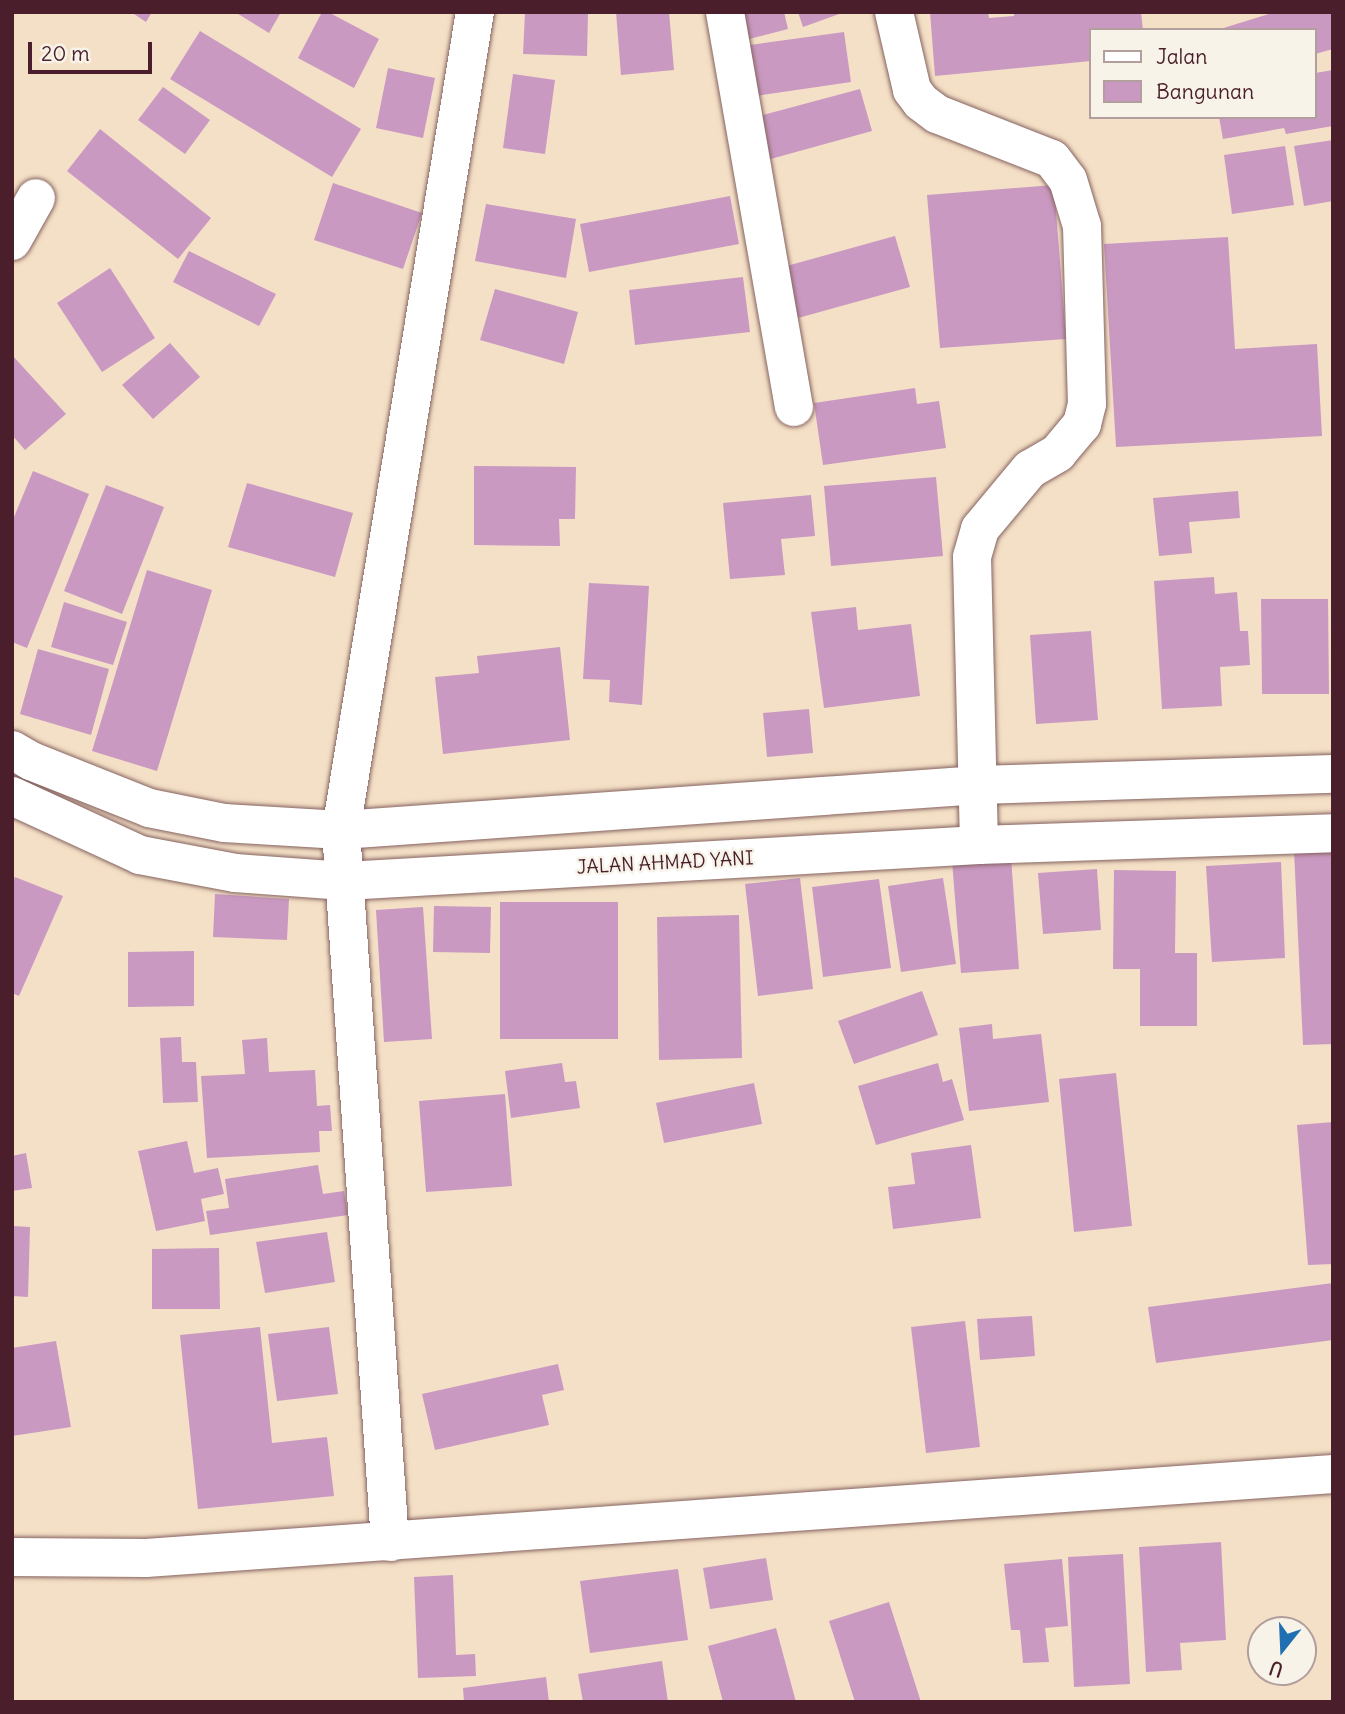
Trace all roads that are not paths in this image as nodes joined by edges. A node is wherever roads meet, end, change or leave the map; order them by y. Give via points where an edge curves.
1 (475, 12) edge
2 (724, 12) edge
3 (894, 12) edge
4 (36, 198) dead end
5 (12, 241) edge
6 (794, 407) dead end
7 (12, 750) edge
8 (1333, 774) edge
9 (979, 785) junction
10 (12, 796) edge
11 (341, 830) junction
12 (1333, 833) edge
13 (979, 845) junction
14 (345, 881) junction
15 (1333, 1474) edge
16 (390, 1542) junction
17 (12, 1556) edge

1 - 11 main road
2 - 6 main road
3 - 9 main road via 912,90 921,102 937,114 1052,159 1068,180 1082,226 1087,404 1082,424 1058,453 1030,469 988,519 972,557
4 - 5 main road
7 - 11 main road via 149,808 224,823
8 - 9 main road
9 - 11 main road
9 - 13 main road
10 - 14 main road, JALAN AHMAD YANI via 140,855 235,873
11 - 14 main road
12 - 13 main road, JALAN AHMAD YANI
13 - 14 main road, JALAN AHMAD YANI
14 - 16 main road
15 - 16 main road
16 - 17 main road via 146,1558

